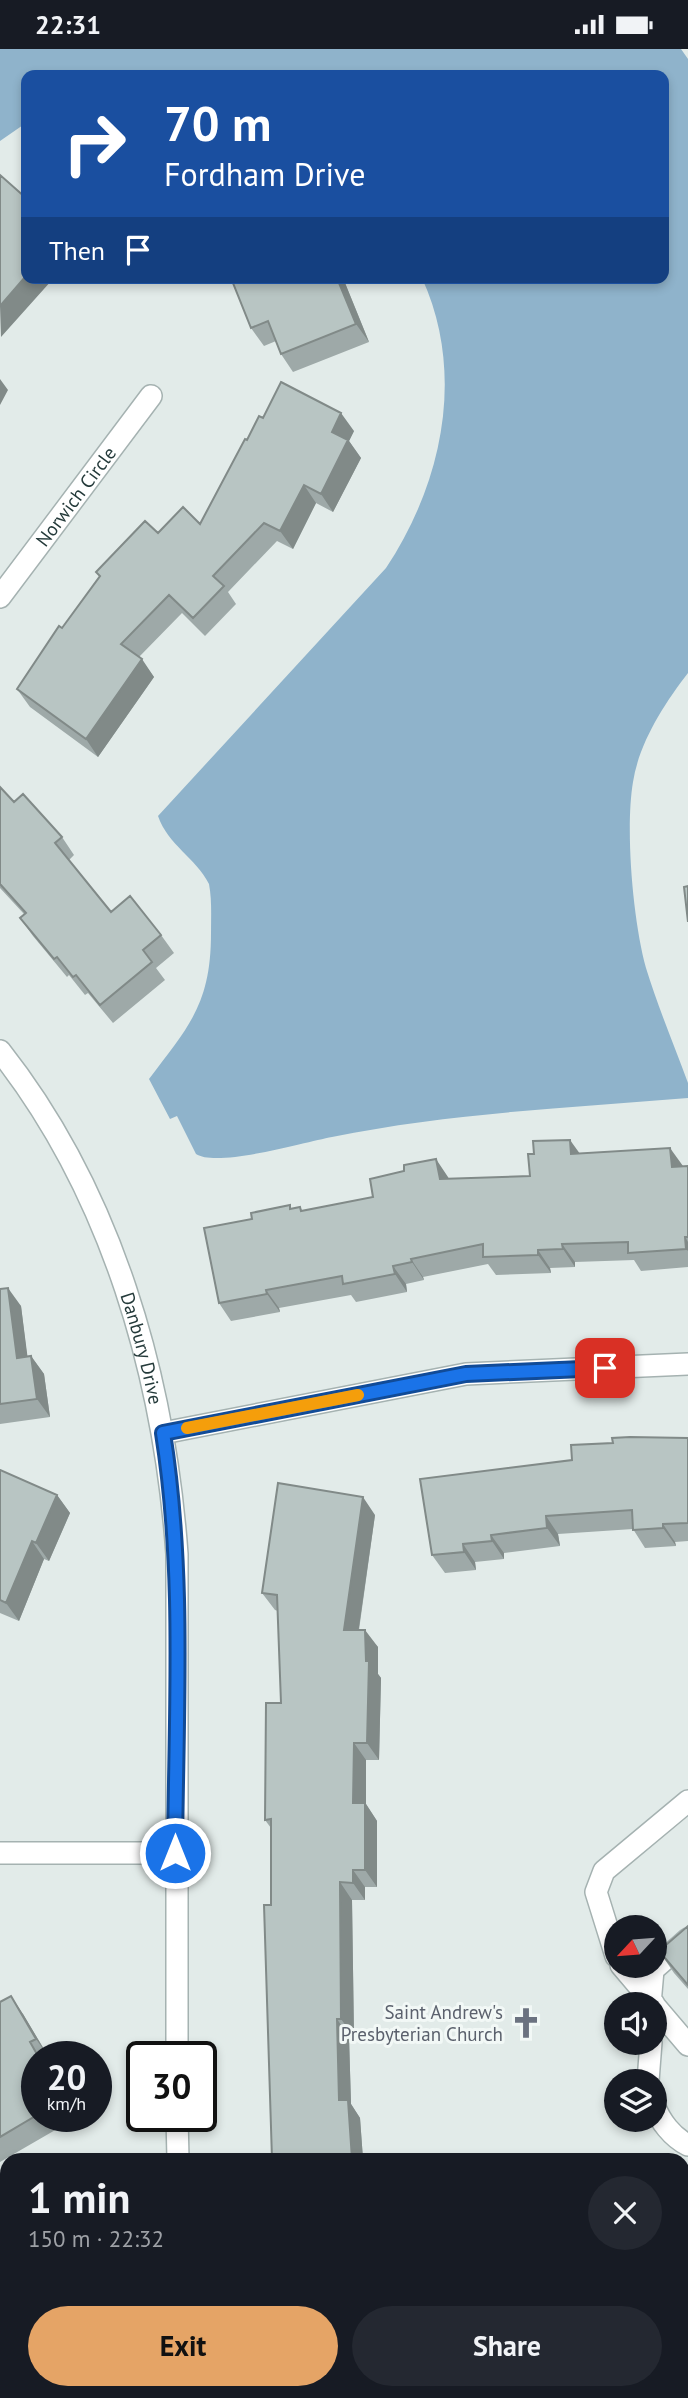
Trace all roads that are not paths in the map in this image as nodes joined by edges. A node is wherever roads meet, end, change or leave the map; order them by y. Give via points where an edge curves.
1 (151, 396) dead end
2 (0, 597) edge
3 (0, 1051) edge
4 (688, 1364) edge
5 (163, 1433) junction
6 (688, 1801) edge
7 (0, 1853) edge
8 (175, 1853) junction
9 (604, 1918) edge
10 (688, 1939) edge
11 (632, 1978) edge
12 (643, 1992) edge
13 (652, 1992) edge
14 (667, 2020) edge
15 (177, 2041) edge
16 (688, 2045) edge
17 (667, 2126) edge
18 (177, 2132) edge
19 (688, 2145) edge
20 (178, 2153) edge

1 - 2 street, Norwich Circle
3 - 5 street, Danbury Drive via 52,1131 93,1208 125,1286
4 - 5 street via 466,1374
5 - 8 street, Danbury Drive via 177,1554
6 - 9 street via 604,1871 596,1892
7 - 8 street
8 - 15 street, Danbury Drive
10 - 13 street via 653,1969
11 - 12 street
14 - 16 street
17 - 19 street
18 - 20 street

